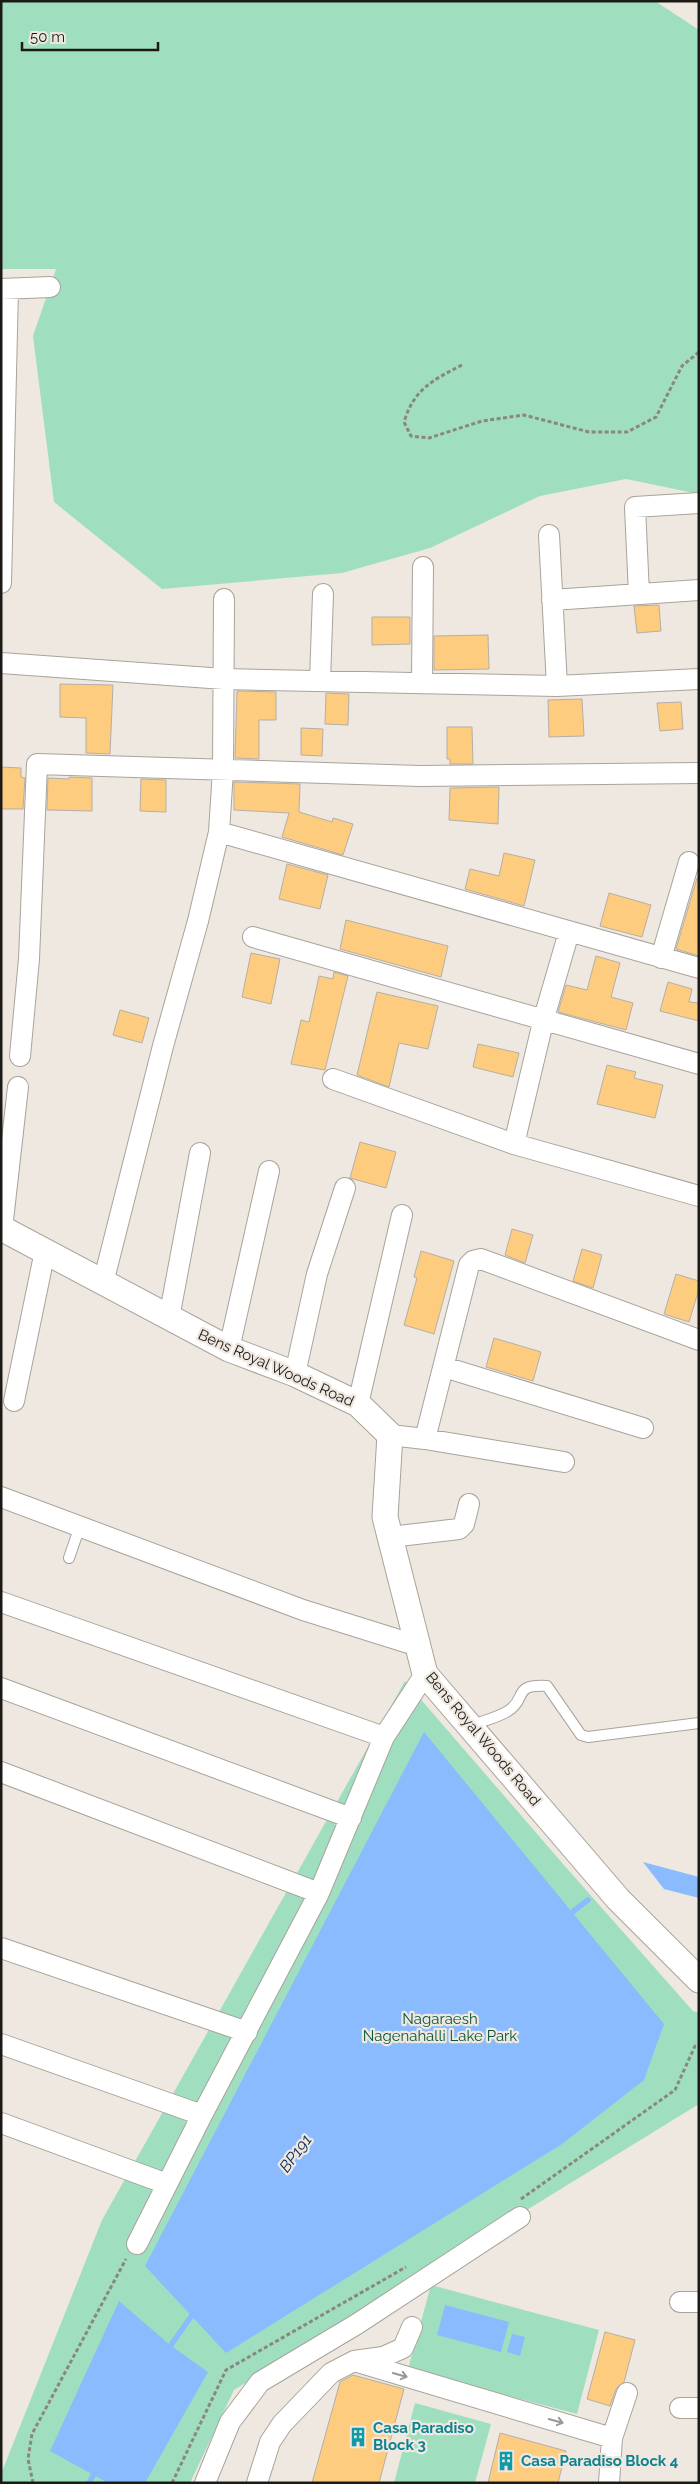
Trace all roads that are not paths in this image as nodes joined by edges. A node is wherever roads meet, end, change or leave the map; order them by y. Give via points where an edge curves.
1 (50, 287) dead end
2 (4, 289) edge
3 (4, 396) edge
4 (2, 502) edge
5 (699, 504) edge
6 (549, 534) dead end
7 (423, 567) dead end
8 (1, 584) edge
9 (699, 590) edge
10 (323, 594) dead end
11 (639, 594) junction
12 (224, 599) dead end
13 (552, 600) junction
14 (1, 663) edge
15 (224, 679) junction
16 (699, 679) edge
17 (320, 681) junction
18 (422, 683) junction
19 (557, 686) junction
20 (223, 770) junction
21 (699, 773) edge
22 (219, 832) junction
23 (689, 862) dead end
24 (569, 932) junction
25 (253, 937) dead end
26 (661, 958) junction
27 (699, 968) edge
28 (544, 1018) junction
29 (20, 1056) dead end
30 (699, 1064) edge
31 (333, 1080) dead end
32 (18, 1087) dead end
33 (514, 1144) junction
34 (200, 1153) dead end
35 (269, 1171) dead end
36 (345, 1188) dead end
37 (699, 1196) edge
38 (402, 1214) dead end
39 (2, 1229) edge
40 (45, 1251) junction
41 (103, 1282) junction
42 (169, 1318) junction
43 (699, 1340) edge
44 (229, 1349) junction
45 (444, 1366) junction
46 (295, 1374) junction
47 (14, 1401) dead end
48 (358, 1404) junction
49 (643, 1428) dead end
50 (390, 1435) junction
51 (425, 1440) junction
52 (564, 1462) dead end
53 (1, 1497) edge
54 (469, 1504) dead end
55 (80, 1526) junction
56 (390, 1537) junction
57 (69, 1558) dead end
58 (1, 1602) edge
59 (418, 1646) junction
60 (425, 1674) junction
61 (1, 1688) edge
62 (699, 1723) edge
63 (470, 1726) junction
64 (384, 1737) junction
65 (1, 1772) edge
66 (351, 1818) junction
67 (319, 1893) junction
68 (1, 1948) edge
69 (699, 1980) edge
70 (246, 2032) junction
71 (1, 2044) edge
72 (202, 2115) junction
73 (1, 2123) edge
74 (167, 2184) junction
75 (520, 2217) dead end
76 (137, 2244) road end
77 (412, 2326) dead end
78 (354, 2361) junction
79 (628, 2394) dead end
80 (612, 2438) junction
81 (205, 2483) edge
82 (257, 2483) edge
83 (609, 2483) edge

1 - 2 street
2 - 3 street
3 - 4 street
4 - 8 street
5 - 11 street via 634,507
6 - 13 street
7 - 18 street
9 - 11 street
10 - 17 street
11 - 13 street
12 - 15 street
13 - 19 street
14 - 15 street
15 - 17 street
15 - 20 street
16 - 19 street
17 - 18 street
18 - 19 street
20 - 21 street via 420,776
20 - 22 street
20 - 29 street via 37,764 29,960
22 - 24 street
22 - 41 street
23 - 26 street
24 - 26 street
24 - 28 street
25 - 28 street
26 - 27 street
28 - 30 street
28 - 33 street
31 - 33 street
32 - 39 street
33 - 37 street
34 - 42 street
35 - 44 street
36 - 46 street via 317,1274
38 - 48 street
39 - 40 street, Bens Royal Woods Road
40 - 41 street, Bens Royal Woods Road
40 - 47 street
41 - 42 street, Bens Royal Woods Road
42 - 44 street, Bens Royal Woods Road
43 - 45 street via 481,1259 469,1265
44 - 46 street, Bens Royal Woods Road
45 - 49 street
45 - 51 street
46 - 48 street, Bens Royal Woods Road
48 - 50 street, Bens Royal Woods Road
50 - 51 street
50 - 56 street, Bens Royal Woods Road via 385,1517
51 - 52 street
53 - 55 street
54 - 56 street via 464,1524 459,1529
55 - 57 lane
55 - 59 street via 303,1610
56 - 59 street, Bens Royal Woods Road
58 - 64 street
59 - 60 street, Bens Royal Woods Road
60 - 63 street, Bens Royal Woods Road
60 - 64 street
61 - 66 street
62 - 63 lane via 588,1737 581,1735 547,1686 531,1685 523,1690 509,1711
63 - 69 street, Bens Royal Woods Road via 618,1899
64 - 66 street
65 - 67 street
66 - 67 street
67 - 70 street
68 - 70 street
70 - 72 street
71 - 72 street
72 - 74 street
73 - 74 street
74 - 76 street
75 - 81 street via 357,2324 260,2382 230,2422
77 - 78 street via 403,2348 383,2357
78 -> 80 street
78 - 82 street via 332,2372 282,2424 270,2442
79 - 80 street
80 - 83 street

